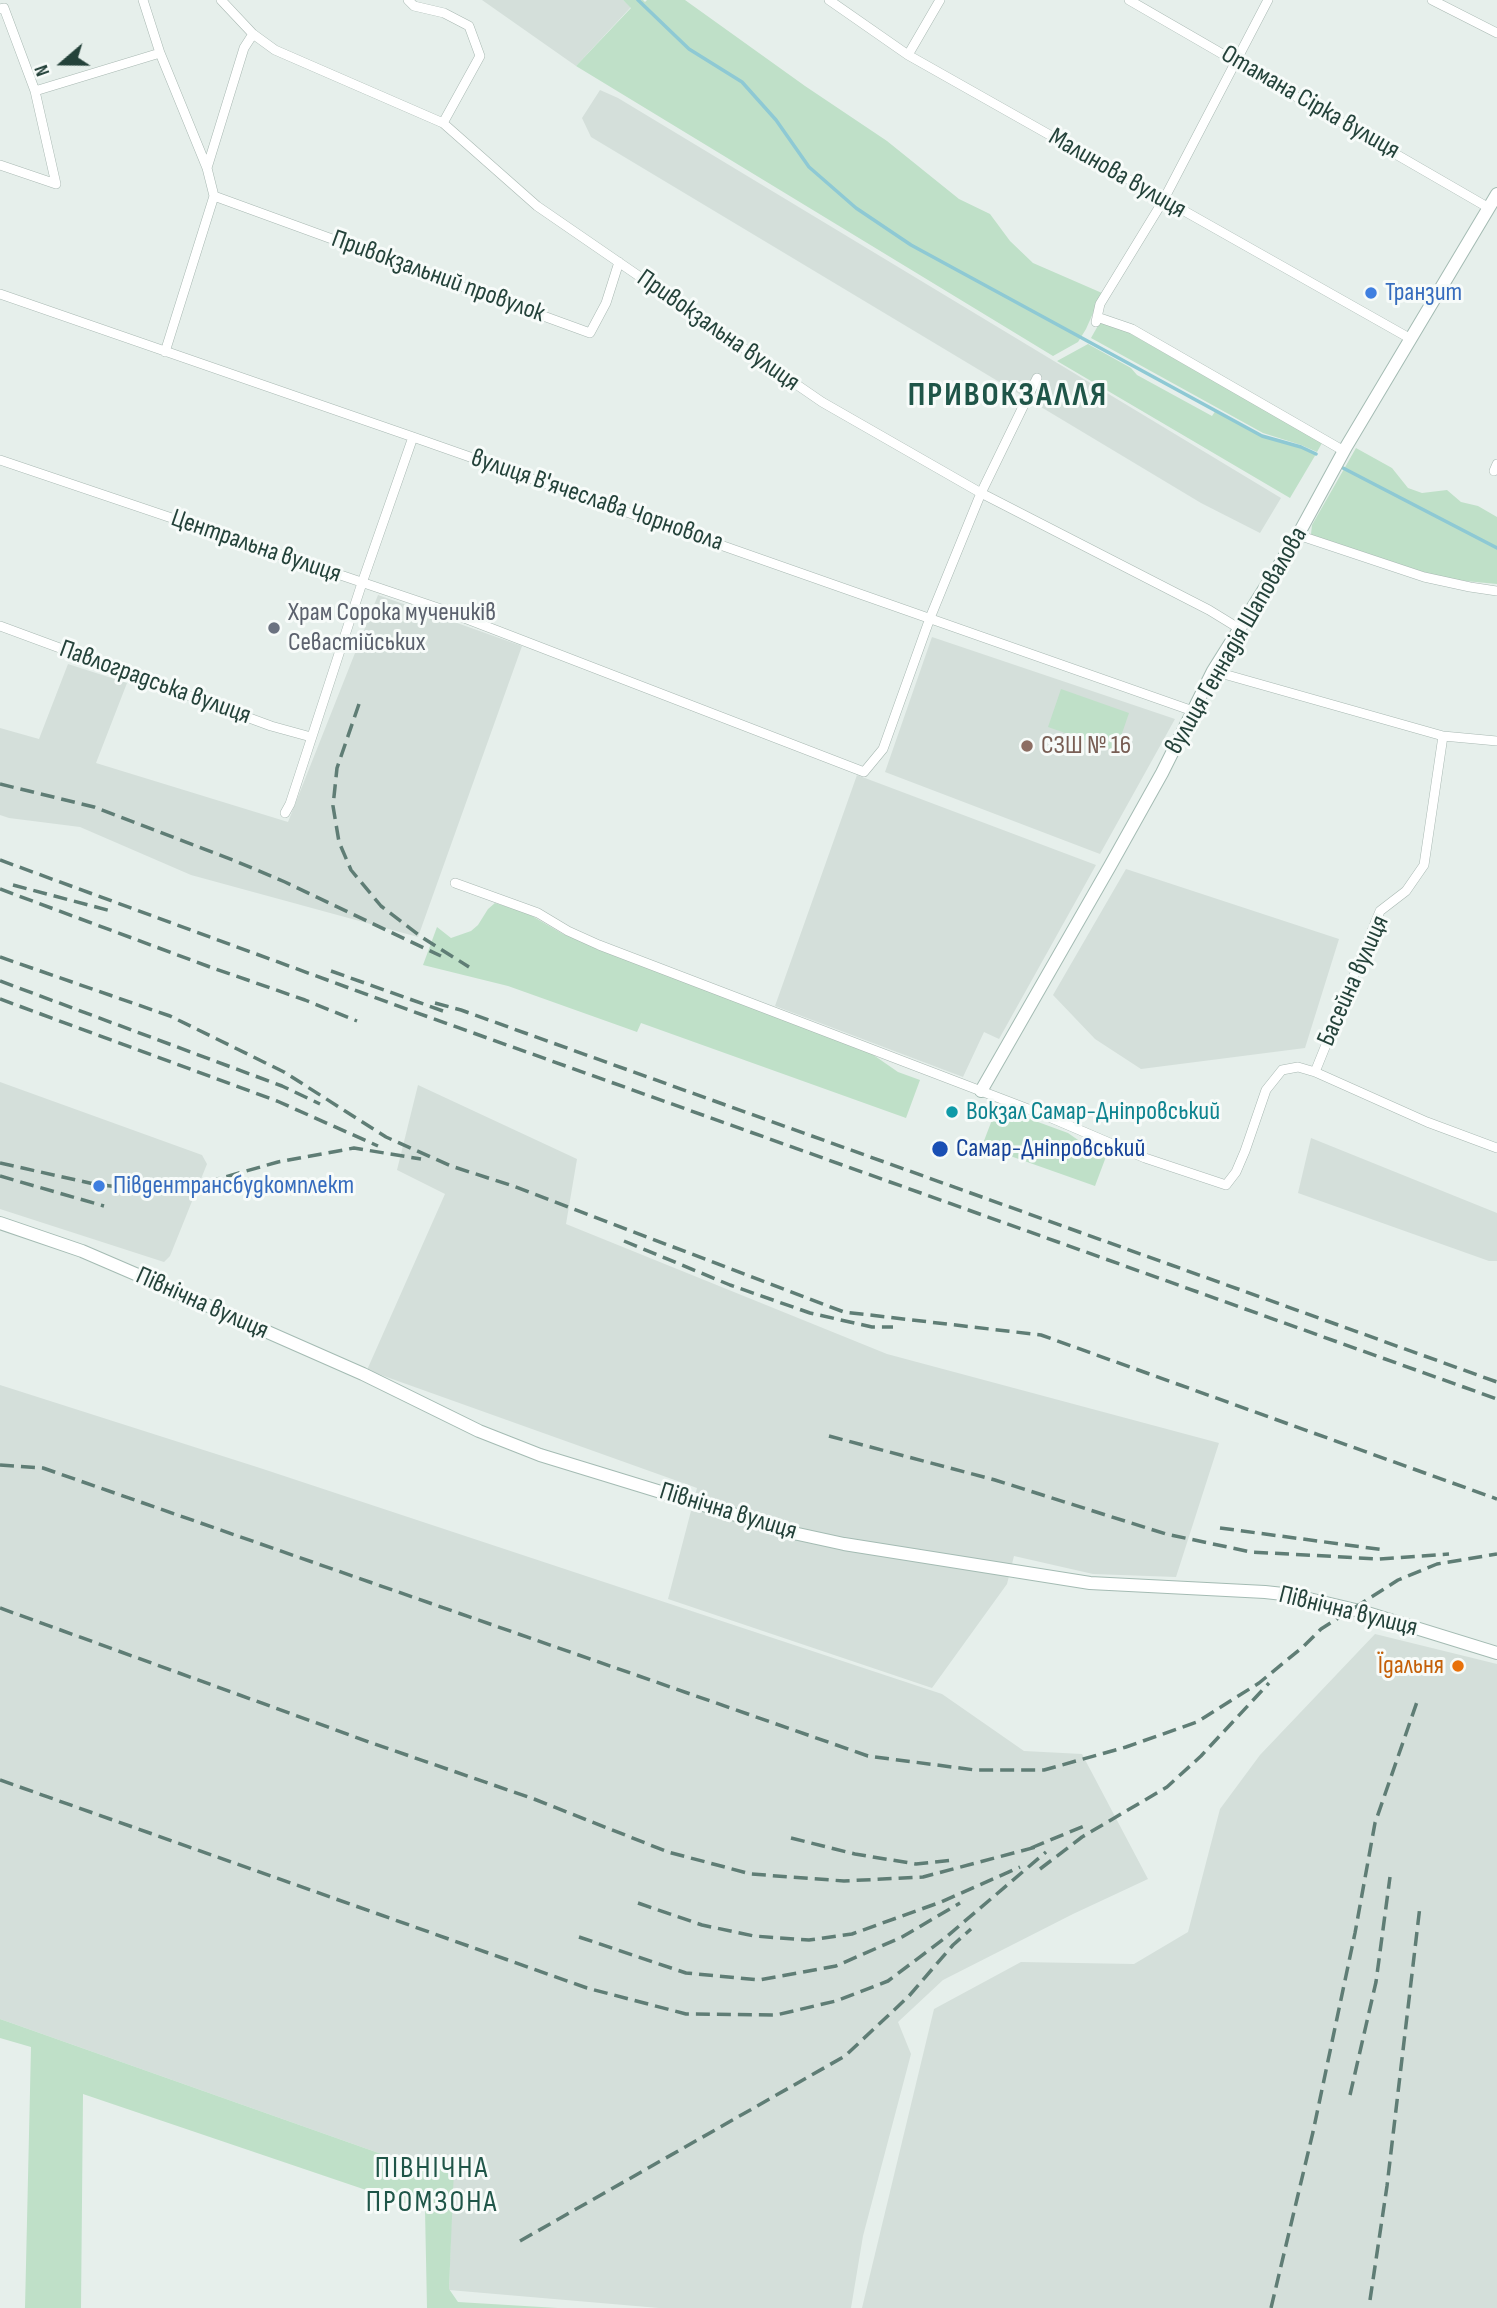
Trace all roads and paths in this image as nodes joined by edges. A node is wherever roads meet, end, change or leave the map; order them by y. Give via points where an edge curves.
1 (143, 0) edge
2 (221, 0) edge
3 (408, 0) edge
4 (828, 0) edge
5 (940, 0) edge
6 (1129, 0) edge
7 (1268, 0) edge
8 (1432, 0) edge
9 (0, 9) edge
10 (1497, 33) edge
11 (253, 34) junction
12 (160, 53) junction
13 (908, 55) junction
14 (1236, 61) junction
15 (35, 92) junction
16 (443, 123) junction
17 (0, 165) edge
18 (207, 168) junction
19 (1497, 194) edge
20 (214, 196) junction
21 (1163, 201) junction
22 (1489, 208) junction
23 (619, 262) junction
24 (0, 294) edge
25 (1411, 339) junction
26 (165, 352) junction
27 (1037, 378) dead end
28 (414, 437) junction
29 (1345, 449) junction
30 (0, 460) edge
31 (981, 494) junction
32 (1298, 535) junction
33 (362, 583) junction
34 (1497, 591) edge
35 (930, 618) junction
36 (0, 626) edge
37 (1240, 629) junction
38 (1213, 671) junction
39 (1193, 711) junction
40 (1443, 736) junction
41 (311, 737) junction
42 (1497, 741) edge
43 (285, 813) dead end
44 (455, 883) dead end
45 (1315, 1072) junction
46 (981, 1091) junction
47 (1497, 1148) edge
48 (0, 1223) edge
49 (1497, 1653) edge

1 - 12 street
2 - 11 street, Привокзальна вулиця
3 - 16 street via 469,26 480,57
4 - 13 street, Малинова вулиця
5 - 13 street
6 - 14 street, Отамана Сірка вулиця
7 - 14 street
8 - 10 street
9 - 15 street via 4,8
11 - 16 street, Привокзальна вулиця via 275,50
11 - 18 street via 244,48
12 - 15 street
12 - 18 street
13 - 21 street, Малинова вулиця
14 - 21 street
14 - 22 street, Отамана Сірка вулиця
15 - 17 street via 56,184
16 - 23 street, Привокзальна вулиця via 537,206
18 - 20 street
19 - 22 street, вулиця Геннадія Шаповалова
20 - 23 street, Привокзальний провулок via 590,333
20 - 26 street
21 - 25 street, Малинова вулиця
21 - 29 street via 1100,304 1097,319 1132,329
22 - 25 street, вулиця Геннадія Шаповалова
23 - 31 street, Привокзальна вулиця via 822,402
24 - 26 street, вулиця В'ячеслава Чорновола
25 - 29 street, вулиця Геннадія Шаповалова
26 - 28 street, вулиця В'ячеслава Чорновола
27 - 31 street
28 - 33 street
28 - 35 street, вулиця В'ячеслава Чорновола
29 - 32 street, вулиця Геннадія Шаповалова
30 - 33 street, Центральна вулиця
31 - 35 street
31 - 37 street, Привокзальна вулиця
32 - 34 street via 1423,577
32 - 37 street, вулиця Геннадія Шаповалова
33 - 35 street, Центральна вулиця via 453,613 864,772 883,749
33 - 41 street
35 - 39 street, вулиця В'ячеслава Чорновола
36 - 41 street, Павлоградська вулиця
37 - 38 street, вулиця Геннадія Шаповалова
38 - 39 street, вулиця Геннадія Шаповалова
38 - 40 street
39 - 46 street, вулиця Геннадія Шаповалова
40 - 42 street
40 - 45 street, Басейна вулиця via 1424,865 1406,891 1380,911
41 - 43 street
44 - 46 street via 538,913 599,945
45 - 46 street via 1298,1067 1282,1070 1266,1090 1245,1151 1226,1185 1145,1158
45 - 47 street
48 - 49 street, Північна вулиця via 82,1251 540,1455 798,1534 1090,1583 1292,1595

